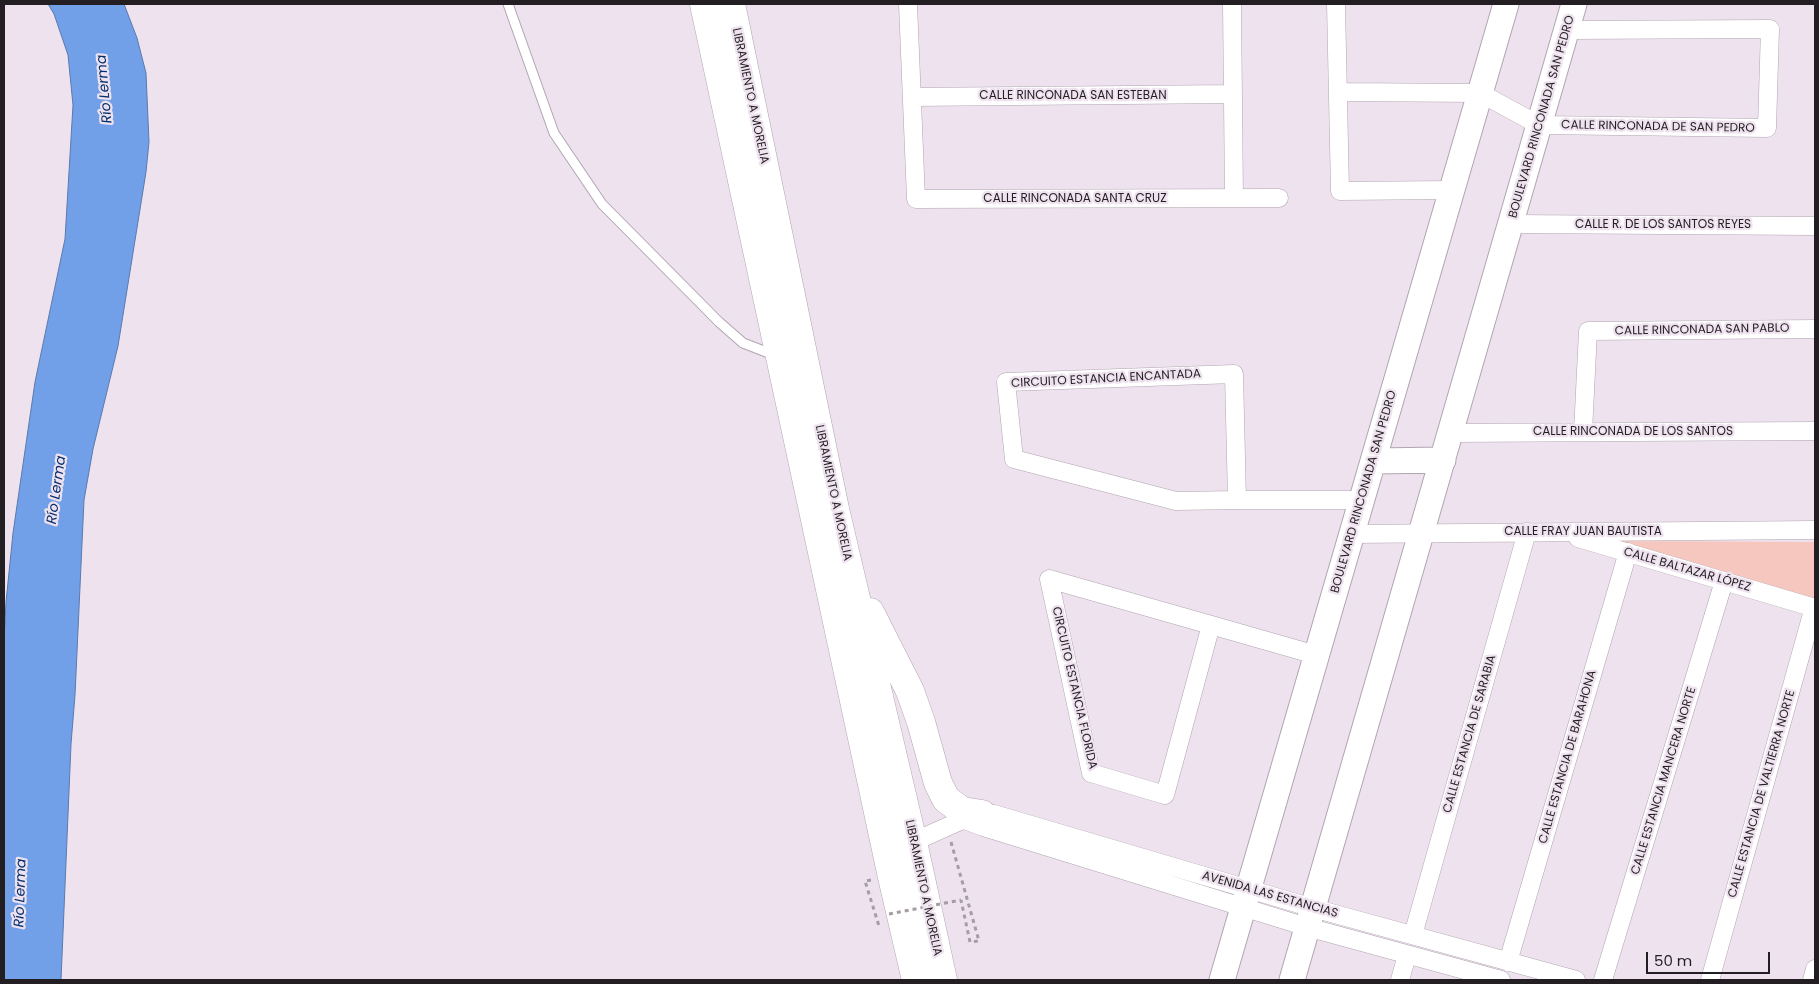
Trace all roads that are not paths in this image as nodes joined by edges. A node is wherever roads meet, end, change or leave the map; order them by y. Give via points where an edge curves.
1 (508, 4) edge
2 (704, 4) edge
3 (731, 4) edge
4 (908, 4) edge
5 (1232, 4) edge
6 (1336, 4) edge
7 (1506, 4) edge
8 (1574, 4) edge
9 (1567, 30) junction
10 (1338, 92) junction
11 (1480, 93) junction
12 (1233, 94) junction
13 (912, 97) junction
14 (1540, 124) junction
15 (1451, 190) junction
16 (1234, 198) junction
17 (1279, 198) dead end
18 (1511, 224) junction
19 (1815, 226) edge
20 (1815, 329) edge
21 (780, 358) junction
22 (1815, 430) edge
23 (1583, 432) junction
24 (1450, 433) junction
25 (1373, 460) junction
26 (1443, 460) junction
27 (1237, 500) junction
28 (1362, 500) junction
29 (1815, 530) edge
30 (1527, 532) junction
31 (1559, 532) junction
32 (1421, 533) junction
33 (1352, 534) junction
34 (1628, 552) junction
35 (850, 573) junction
36 (1724, 581) junction
37 (1815, 608) edge
38 (1211, 625) junction
39 (1316, 656) junction
40 (974, 817) junction
41 (913, 842) junction
42 (1246, 898) junction
43 (1310, 918) junction
44 (1413, 936) junction
45 (1407, 955) junction
46 (1508, 962) junction
47 (1815, 970) edge
48 (916, 980) edge
49 (942, 980) edge
50 (1222, 980) edge
51 (1292, 980) edge
52 (1400, 980) edge
53 (1500, 980) edge
54 (1576, 980) edge
55 (1603, 980) edge
56 (1710, 980) edge
57 (1812, 980) edge

1 - 21 lane via 554,133 602,204 743,343
2 - 21 highway, LIBRAMIENTO A MORELIA
3 - 35 highway, LIBRAMIENTO A MORELIA
4 - 13 street
5 - 12 street
6 - 10 street
7 - 11 street, BOULEVARD RINCONADA SAN PEDRO
8 - 9 street, BOULEVARD RINCONADA SAN PEDRO
9 - 14 street, BOULEVARD RINCONADA SAN PEDRO
9 - 14 street, CALLE RINCONADA DE SAN PEDRO via 1770,29 1767,128
10 - 11 street
10 - 15 street via 1340,191
11 - 14 street
11 - 15 street, BOULEVARD RINCONADA SAN PEDRO
12 - 13 street, CALLE RINCONADA SAN ESTEBAN
12 - 16 street
13 - 16 street, CALLE RINCONADA SANTA CRUZ via 916,199
14 - 18 street, BOULEVARD RINCONADA SAN PEDRO
15 - 25 street, BOULEVARD RINCONADA SAN PEDRO
16 - 17 street, CALLE RINCONADA SANTA CRUZ
18 - 19 street, CALLE R. DE LOS SANTOS REYES
18 - 24 street, BOULEVARD RINCONADA SAN PEDRO
20 - 23 street, CALLE RINCONADA SAN PABLO via 1588,331
21 - 48 highway, LIBRAMIENTO A MORELIA
22 - 23 street, CALLE RINCONADA DE LOS SANTOS
23 - 24 street, CALLE RINCONADA DE LOS SANTOS
24 - 26 street, BOULEVARD RINCONADA SAN PEDRO
25 - 26 street
25 - 28 street, BOULEVARD RINCONADA SAN PEDRO
26 - 32 street, BOULEVARD RINCONADA SAN PEDRO
27 - 27 street, CIRCUITO ESTANCIA ENCANTADA via 1176,501 1014,460 1006,382 1234,374
27 - 28 street, CIRCUITO ESTANCIA ENCANTADA
28 - 33 street, BOULEVARD RINCONADA SAN PEDRO
29 - 31 street, CALLE FRAY JUAN BAUTISTA
30 - 31 street, CALLE FRAY JUAN BAUTISTA
30 - 32 street, CALLE FRAY JUAN BAUTISTA
30 - 44 street, CALLE ESTANCIA DE SARABIA
31 - 34 street, CALLE BALTAZAR LÓPEZ
32 - 33 street, CALLE FRAY JUAN BAUTISTA
32 - 43 street, BOULEVARD RINCONADA SAN PEDRO
33 - 39 street, BOULEVARD RINCONADA SAN PEDRO
34 - 36 street, CALLE BALTAZAR LÓPEZ
34 - 46 street, CALLE ESTANCIA DE BARAHONA
35 - 40 highway via 910,691 938,783 946,799
35 - 41 highway, LIBRAMIENTO A MORELIA
36 - 37 street, CALLE BALTAZAR LÓPEZ
36 - 55 street, CALLE ESTANCIA MANCERA NORTE
37 - 56 street, CALLE ESTANCIA DE VALTIERRA NORTE
38 - 38 street, CIRCUITO ESTANCIA FLORIDA via 1049,579 1091,773 1165,796
38 - 39 street, CIRCUITO ESTANCIA FLORIDA
39 - 42 street, BOULEVARD RINCONADA SAN PEDRO
40 - 41 street
40 - 42 street, AVENIDA LAS ESTANCIAS via 994,814
41 - 49 highway, LIBRAMIENTO A MORELIA
42 - 43 street, AVENIDA LAS ESTANCIAS
42 - 50 street, BOULEVARD RINCONADA SAN PEDRO
43 - 44 street, AVENIDA LAS ESTANCIAS
43 - 45 street, AVENIDA LAS ESTANCIAS
43 - 51 street, BOULEVARD RINCONADA SAN PEDRO
44 - 46 street, AVENIDA LAS ESTANCIAS
45 - 52 street
45 - 53 street, AVENIDA LAS ESTANCIAS
46 - 54 street, AVENIDA LAS ESTANCIAS
47 - 57 street

